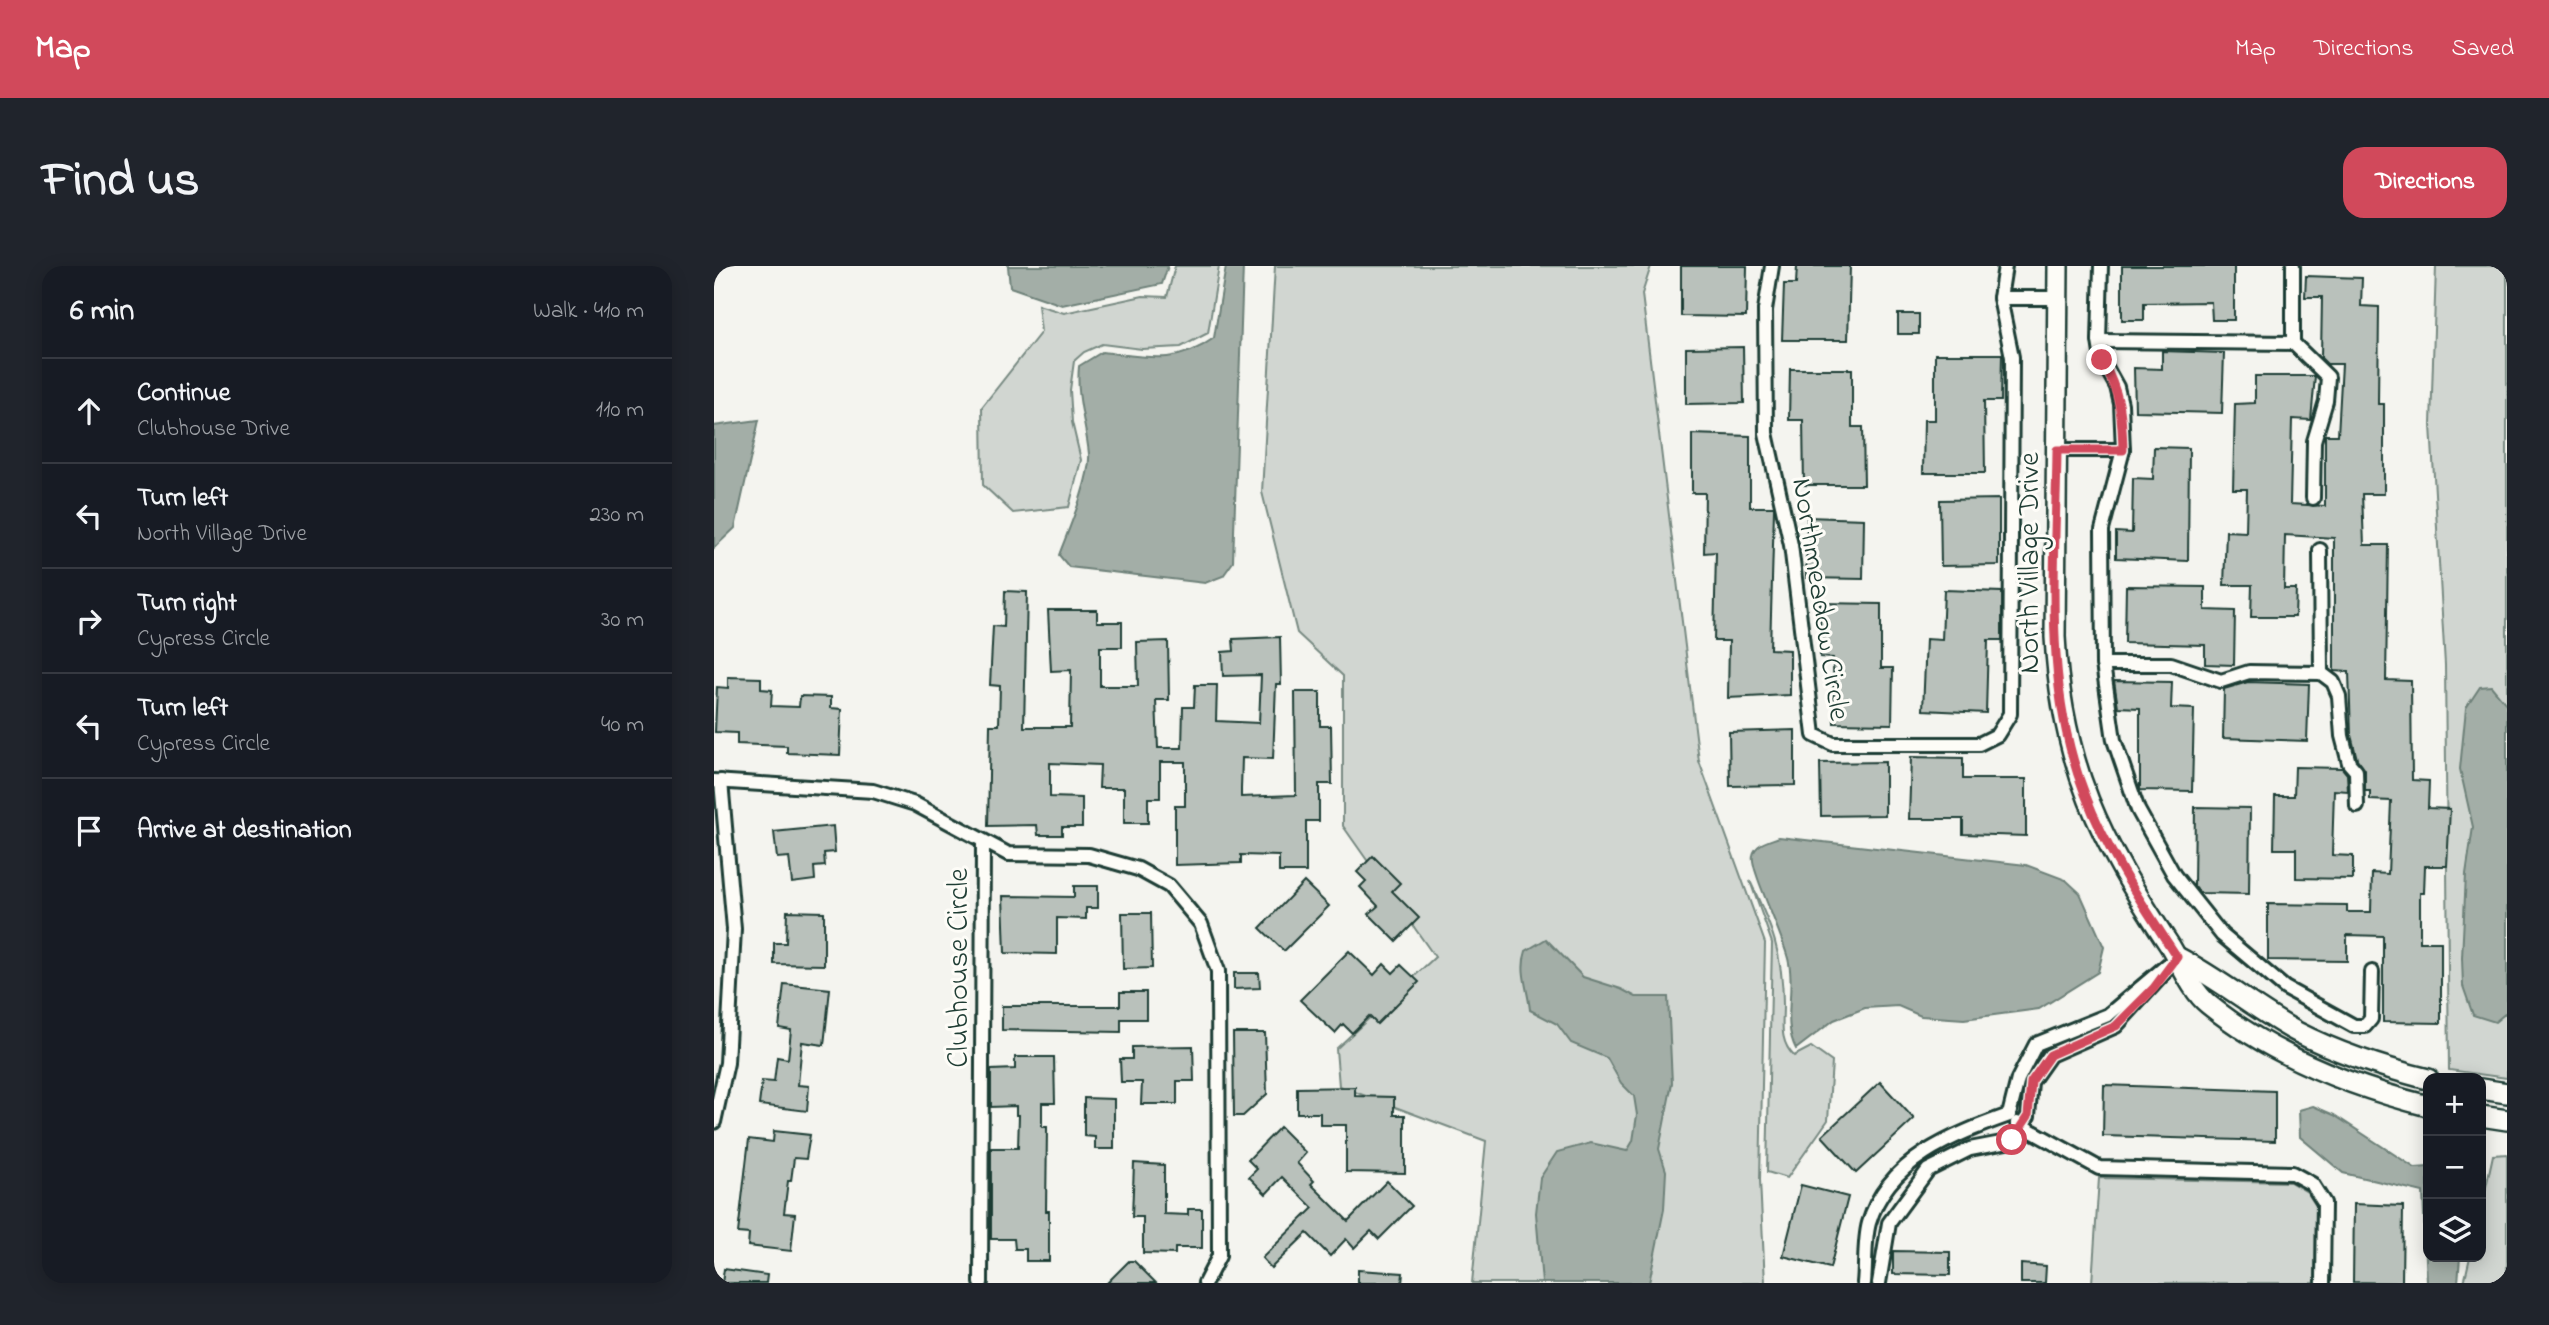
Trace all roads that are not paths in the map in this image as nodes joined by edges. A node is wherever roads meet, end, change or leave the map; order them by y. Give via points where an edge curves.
1 (1772, 266) edge
2 (2005, 266) edge
3 (2058, 266) edge
4 (2101, 266) edge
5 (2293, 266) edge
6 (2000, 298) junction
7 (2057, 298) junction
8 (2099, 341) junction
9 (2293, 343) junction
10 (2057, 450) junction
11 (2123, 450) junction
12 (2313, 498) dead end
13 (2320, 550) dead end
14 (2103, 664) junction
15 (2320, 673) junction
16 (717, 781) edge
17 (2357, 806) dead end
18 (983, 843) junction
19 (2177, 957) junction
20 (2372, 972) dead end
21 (720, 1062) edge
22 (2423, 1078) edge
23 (2486, 1090) edge
24 (2507, 1093) edge
25 (2423, 1106) edge
26 (2009, 1115) junction
27 (2486, 1117) edge
28 (2507, 1119) edge
29 (714, 1122) edge
30 (2022, 1128) junction
31 (981, 1283) edge
32 (1205, 1283) edge
33 (1864, 1283) edge
34 (1880, 1283) edge
35 (2323, 1283) edge

1 - 6 street, Northmeadow Circle via 1765,310 1766,433 1791,545 1814,736 1833,744 1979,744 1997,735 2010,714 2012,357
2 - 6 street, Northmeadow Circle
3 - 7 street, North Village Drive
4 - 8 street
5 - 9 street
6 - 7 street
7 - 10 street, North Village Drive
8 - 9 street
8 - 11 street via 2121,404
9 - 12 street via 2328,377 2314,441
10 - 11 street
10 - 19 street, North Village Drive via 2055,637 2067,739 2084,794 2113,855
11 - 14 street via 2102,530
13 - 15 street
14 - 15 street via 2171,664 2221,681 2249,672
14 - 20 street via 2114,740 2138,810 2174,875 2222,935 2286,988 2354,1026 2365,1026 2371,1019
15 - 17 street via 2333,682 2339,696 2342,736 2349,763 2356,771
16 - 18 street via 873,791 915,804
16 - 21 street via 734,929
18 - 31 street, Clubhouse Circle
18 - 32 street, Clubhouse Circle via 1008,854 1089,855 1138,869 1169,886 1201,924 1218,971 1219,1256
19 - 22 street via 2219,979 2297,1032 2384,1068
19 - 25 street, North Village Drive via 2206,1002 2284,1055 2376,1093
19 - 26 street via 2108,1014 2036,1044 2018,1079
19 - 30 street via 2116,1026 2050,1055 2031,1082 2028,1116
21 - 29 street
23 - 24 street
26 - 30 street
26 - 33 street via 1961,1132 1912,1159 1883,1194 1869,1224
27 - 28 street
30 - 34 street via 2012,1140 1970,1149 1928,1170 1889,1223
30 - 35 street via 2099,1168 2292,1173 2312,1184 2324,1203

